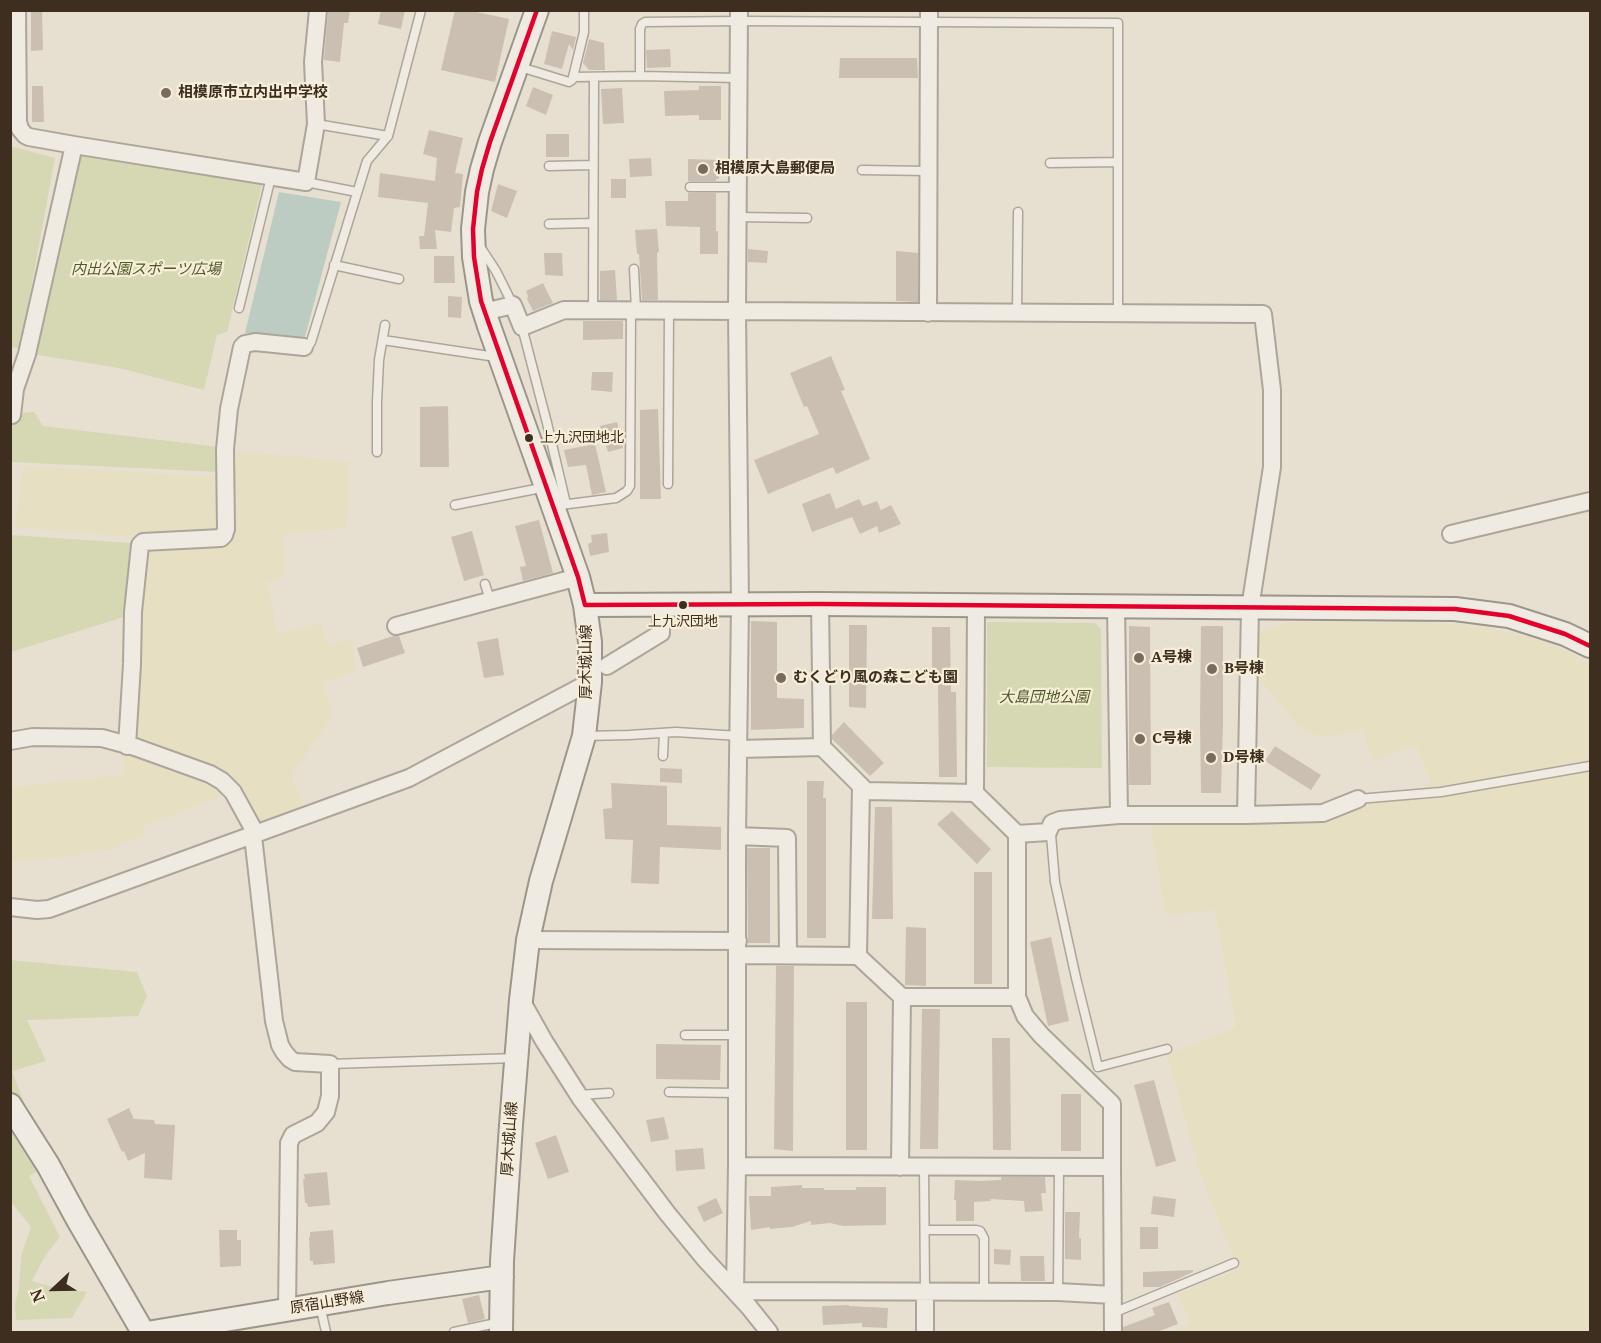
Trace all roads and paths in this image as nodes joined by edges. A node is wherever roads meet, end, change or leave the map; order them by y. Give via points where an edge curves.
1 (17, 10) edge
2 (318, 10) edge
3 (422, 10) edge
4 (537, 10) edge
5 (584, 10) edge
6 (739, 16) edge
7 (929, 17) edge
8 (517, 66) junction
9 (640, 76) junction
10 (594, 78) junction
11 (739, 78) junction
12 (567, 80) junction
13 (316, 124) junction
14 (388, 136) junction
15 (74, 145) junction
16 (1118, 162) junction
17 (1050, 163) dead end
18 (593, 165) junction
19 (549, 166) dead end
20 (862, 170) dead end
21 (928, 171) junction
22 (271, 177) junction
23 (306, 182) junction
24 (690, 187) dead end
25 (737, 187) junction
26 (357, 192) junction
27 (1018, 212) dead end
28 (738, 217) junction
29 (807, 218) dead end
30 (593, 223) junction
31 (549, 224) dead end
32 (474, 238) junction
33 (334, 265) junction
34 (634, 269) dead end
35 (399, 279) dead end
36 (513, 304) junction
37 (239, 308) dead end
38 (593, 310) junction
39 (633, 310) junction
40 (669, 310) junction
41 (737, 311) junction
42 (484, 312) junction
43 (928, 312) junction
44 (1017, 313) junction
45 (1118, 313) junction
46 (385, 325) dead end
47 (522, 327) junction
48 (383, 340) junction
49 (304, 348) joint
50 (500, 357) junction
51 (13, 389) edge
52 (12, 415) dead end
53 (377, 452) dead end
54 (668, 484) dead end
55 (555, 499) junction
56 (1590, 501) edge
57 (455, 505) dead end
58 (1451, 534) dead end
59 (578, 577) junction
60 (820, 604) junction
61 (585, 605) junction
62 (661, 605) junction
63 (740, 605) junction
64 (976, 606) junction
65 (1116, 606) junction
66 (1250, 608) junction
67 (396, 626) dead end
68 (1590, 646) edge
69 (607, 666) dead end
70 (590, 682) junction
71 (664, 733) junction
72 (584, 736) junction
73 (10, 741) edge
74 (739, 742) junction
75 (127, 746) junction
76 (822, 747) junction
77 (663, 756) dead end
78 (1590, 766) edge
79 (861, 786) junction
80 (975, 793) junction
81 (1358, 799) joint
82 (1119, 815) junction
83 (1246, 815) junction
84 (1048, 832) junction
85 (1017, 834) junction
86 (255, 835) junction
87 (737, 836) junction
88 (10, 907) edge
89 (528, 940) junction
90 (738, 948) junction
91 (788, 954) junction
92 (858, 956) junction
93 (902, 997) junction
94 (1017, 997) junction
95 (521, 1000) junction
96 (685, 1035) dead end
97 (737, 1035) junction
98 (1167, 1049) dead end
99 (516, 1058) junction
100 (330, 1064) junction
101 (669, 1092) dead end
102 (609, 1093) dead end
103 (737, 1093) junction
104 (579, 1095) junction
105 (10, 1105) edge
106 (737, 1166) junction
107 (900, 1167) junction
108 (924, 1167) junction
109 (1059, 1167) junction
110 (1112, 1167) junction
111 (925, 1230) junction
112 (1234, 1263) dead end
113 (501, 1277) junction
114 (735, 1291) junction
115 (1058, 1292) junction
116 (925, 1293) junction
117 (984, 1293) junction
118 (1113, 1294) junction
119 (320, 1305) junction
120 (287, 1309) junction
121 (1113, 1314) junction
122 (501, 1327) edge
123 (143, 1332) edge
124 (153, 1332) edge
125 (326, 1332) edge
126 (454, 1332) edge
127 (769, 1332) edge
128 (925, 1332) edge
129 (1113, 1332) edge

1 - 15 street via 20,129 29,137
2 - 13 street via 313,62
3 - 14 lane
4 - 8 main road, 厚木城山線
5 - 12 lane via 584,32
6 - 7 lane
6 - 9 lane via 645,22 640,29
6 - 11 street
7 - 16 lane via 1118,23
7 - 21 street
8 - 12 lane
8 - 32 main road, 厚木城山線 via 482,169
9 - 10 lane
9 - 11 lane
10 - 12 lane
10 - 18 lane
11 - 25 street
13 - 14 lane
13 - 23 street
14 - 26 lane via 367,161
15 - 22 street
15 - 51 street via 27,354
16 - 17 lane
16 - 45 lane
18 - 19 lane
18 - 30 lane
20 - 21 lane
21 - 43 street
22 - 23 street
22 - 37 lane
23 - 26 lane
24 - 25 lane
25 - 28 street
26 - 33 lane
27 - 44 lane
28 - 29 lane
28 - 41 street
30 - 31 lane
30 - 38 lane
32 - 36 lane
32 - 42 main road, 厚木城山線
33 - 35 lane
33 - 49 lane via 311,342
34 - 39 lane
36 - 42 street
36 - 47 street
38 - 39 street
38 - 47 street via 561,311
39 - 40 street
39 - 55 lane via 631,480 627,491 619,496
40 - 41 street
40 - 54 lane
41 - 43 street
41 - 63 street
42 - 50 main road, 厚木城山線
43 - 44 street
44 - 45 street
45 - 66 street via 1263,314 1272,390 1272,466
46 - 48 lane
47 - 55 lane via 540,394
48 - 50 lane
48 - 53 lane
49 - 75 street via 255,342 242,346 225,449 224,535 140,545
50 - 55 main road, 厚木城山線
51 - 52 street
55 - 57 lane
55 - 59 main road, 厚木城山線
56 - 58 street
59 - 61 main road, 厚木城山線
59 - 67 street via 488,592
60 - 63 main road
60 - 64 main road
60 - 76 street
61 - 62 main road
61 - 70 main road, 厚木城山線
62 - 63 main road
62 - 69 street via 661,633
63 - 74 street
64 - 65 main road
64 - 80 street
65 - 66 main road
65 - 82 street
66 - 68 main road via 1455,609 1509,616
66 - 83 street
70 - 72 main road, 厚木城山線
70 - 86 street via 409,778
71 - 72 lane
71 - 74 lane
71 - 77 lane
72 - 89 main road, 厚木城山線 via 541,881
73 - 75 street via 33,737 102,738
74 - 76 street
74 - 87 street
75 - 86 street via 222,781 233,792
76 - 79 street
78 - 81 lane via 1441,792
79 - 80 street via 866,791
79 - 92 street
80 - 85 street
81 - 83 street via 1323,813
82 - 83 street
82 - 84 street via 1060,820 1052,823
84 - 85 street
84 - 98 lane via 1098,1068
85 - 94 street
86 - 88 street via 50,909
86 - 100 street via 274,1021 280,1045 295,1062
87 - 90 street
87 - 91 street via 787,838
89 - 90 street
89 - 95 main road, 厚木城山線
90 - 91 street
90 - 97 street
91 - 92 street
92 - 93 street
93 - 94 street
93 - 107 street
94 - 110 street via 1025,1016 1041,1035 1112,1104
95 - 99 main road, 厚木城山線
95 - 104 street
96 - 97 lane
97 - 103 street
99 - 100 lane
99 - 113 main road, 厚木城山線
100 - 120 street via 326,1112 317,1123 293,1135 289,1143
101 - 103 lane
102 - 104 lane
103 - 106 street
104 - 114 street via 668,1213
105 - 123 main road
106 - 107 street
106 - 114 street
107 - 108 street
108 - 109 street
108 - 111 lane
109 - 110 street
109 - 115 lane
110 - 118 street
111 - 116 lane
111 - 117 lane via 980,1231 984,1238
112 - 121 lane
113 - 119 main road, 原宿山野線
113 - 122 main road, 厚木城山線
114 - 116 street
114 - 127 street
115 - 117 street
115 - 118 street
116 - 117 street
116 - 128 street
118 - 121 street
119 - 120 main road, 原宿山野線
119 - 125 lane
120 - 124 main road, 原宿山野線
121 - 129 street
122 - 126 lane

